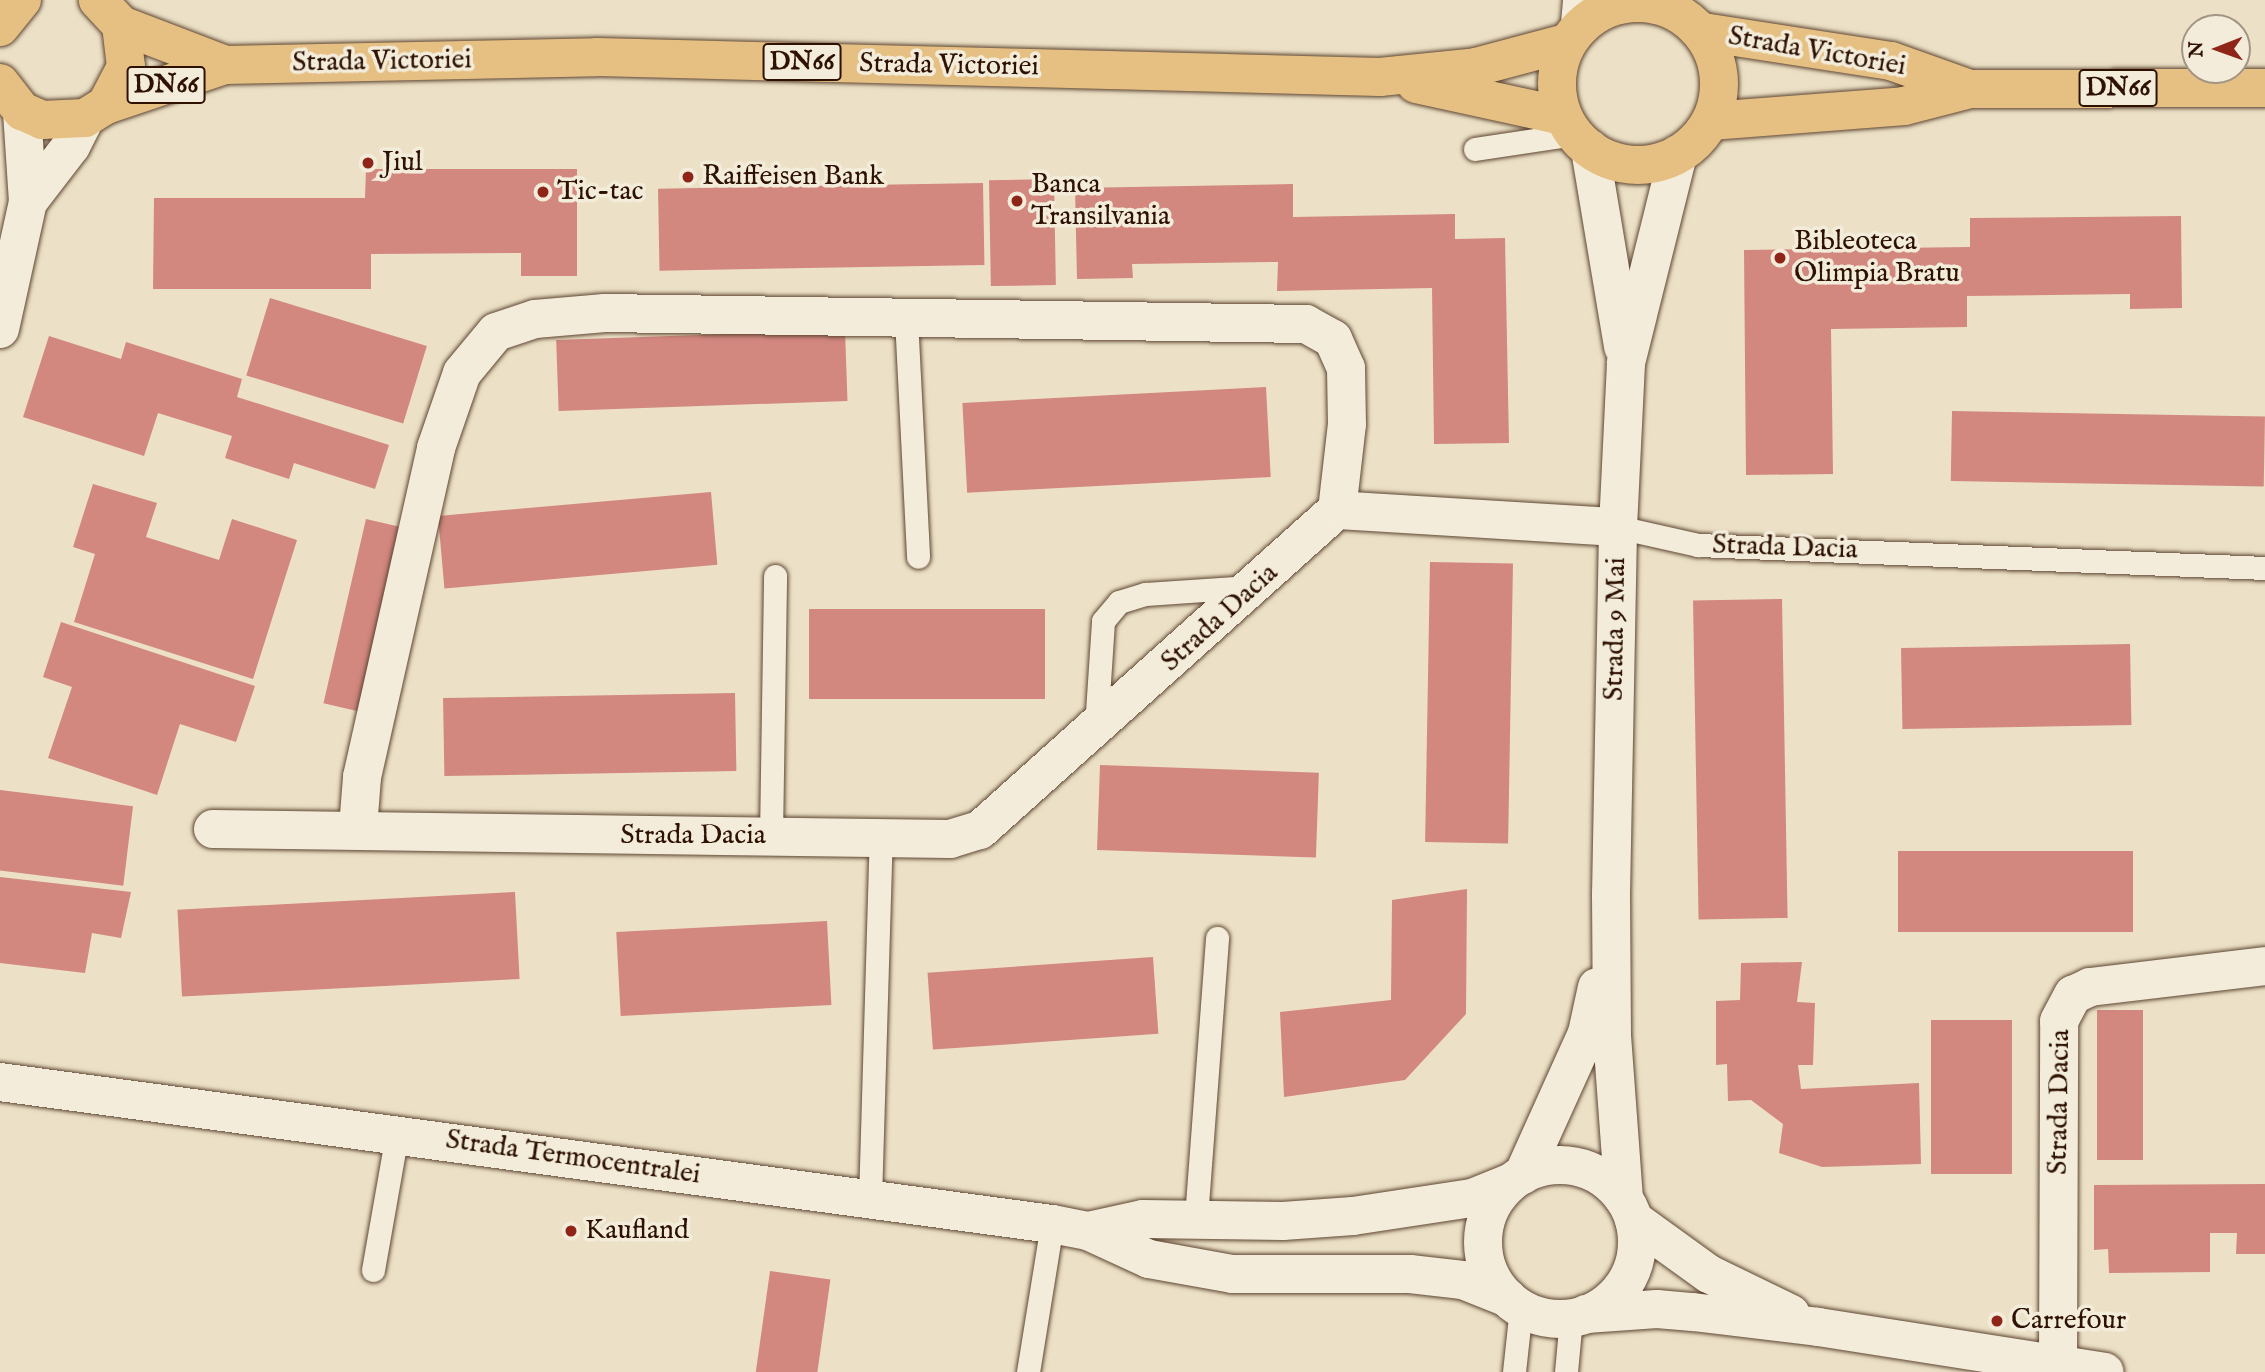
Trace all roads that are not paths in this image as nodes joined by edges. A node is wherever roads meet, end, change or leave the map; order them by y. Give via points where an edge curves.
1 (1657, 2) edge
2 (109, 13) edge
3 (1576, 23) edge
4 (1703, 32) junction
5 (225, 65) junction
6 (1380, 77) junction
7 (2265, 88) edge
8 (1970, 89) junction
9 (11, 97) edge
10 (96, 111) junction
11 (1711, 121) junction
12 (1576, 133) junction
13 (1475, 149) dead end
14 (1678, 154) junction
15 (28, 202) junction
16 (906, 318) junction
17 (0, 329) edge
18 (1626, 363) junction
19 (1337, 510) junction
20 (1618, 527) junction
21 (918, 557) dead end
22 (2265, 568) edge
23 (775, 576) dead end
24 (1256, 587) junction
25 (1096, 728) junction
26 (358, 828) junction
27 (213, 829) dead end
28 (771, 836) junction
29 (881, 839) junction
30 (1611, 895) junction
31 (1217, 938) dead end
32 (2265, 966) edge
33 (0, 1082) edge
34 (57, 1088) junction
35 (0, 1112) edge
36 (397, 1134) junction
37 (1515, 1179) junction
38 (870, 1200) junction
39 (1629, 1209) junction
40 (1196, 1218) junction
41 (1070, 1227) junction
42 (373, 1270) dead end
43 (1515, 1303) junction
44 (1578, 1316) junction
45 (1818, 1327) junction
46 (2058, 1365) junction
47 (1028, 1372) edge
48 (1514, 1372) edge
49 (1566, 1372) edge
50 (2104, 1372) edge

1 - 3 main road, Strada Victoriei via 1618,7
1 - 4 main road, Strada Victoriei via 1686,16
2 - 5 main road, Strada Victoriei / DN66
2 - 10 main road via 126,68
3 - 6 main road, Strada Victoriei / DN66 via 1476,67
3 - 12 main road via 1556,79
4 - 8 main road, Strada Victoriei / DN66 via 1891,61
4 - 11 main road, Strada Victoriei via 1715,52 1720,76 1719,99
5 - 6 main road, Strada Victoriei / DN66 via 597,57
5 - 10 main road, Strada Victoriei / DN66
6 - 12 main road, Strada Victoriei / DN66
7 - 8 main road, Strada Victoriei / DN66
8 - 11 main road, Strada Victoriei / DN66 via 1904,106
9 - 10 main road, Strada Victoriei via 42,120
9 - 15 street
10 - 15 street
11 - 14 main road
12 - 13 lane
12 - 14 main road, Strada Victoriei via 1633,164
12 - 18 street, Strada 9 Mai
14 - 18 street, Strada 9 Mai
15 - 17 street
16 - 19 street via 1306,324 1334,338 1346,368 1347,424
16 - 21 lane
16 - 26 street via 604,313 535,319 496,332 462,373 436,448 362,777
18 - 20 street, Strada 9 Mai
19 - 20 street, Strada Dacia
19 - 24 street, Strada Dacia
20 - 22 lane, Strada Dacia via 1698,545
20 - 30 street, Strada 9 Mai
23 - 28 lane
24 - 25 street, Strada Dacia
24 - 25 lane via 1146,594 1119,602 1103,621
25 - 29 street, Strada Dacia via 980,830 950,839
26 - 27 street, Strada Dacia
26 - 28 street, Strada Dacia
28 - 29 street, Strada Dacia
29 - 38 lane
30 - 37 street, Strada 9 Mai via 1587,1033
30 - 39 street, Strada 9 Mai via 1612,1037
31 - 40 lane
32 - 46 street, Strada Dacia via 2090,987 2073,995 2059,1021
33 - 34 street, Strada Termocentralei
34 - 35 street
34 - 36 street, Strada Termocentralei
36 - 38 street, Strada Termocentralei
36 - 42 lane
37 - 39 street via 1544,1166 1590,1170
37 - 40 street, Strada Termocentralei via 1472,1198 1353,1216 1283,1221
37 - 43 street via 1489,1213 1484,1235 1490,1269
38 - 41 street, Strada Termocentralei
39 - 44 street via 1638,1243 1623,1287 1607,1303
39 - 45 street via 1709,1274
40 - 41 street, Strada Termocentralei
41 - 43 street, Strada Termocentralei via 1149,1259 1232,1274 1410,1273 1463,1280
41 - 47 lane
43 - 44 street via 1536,1315
43 - 48 lane
44 - 45 street via 1657,1309
44 - 49 lane
45 - 46 street
46 - 50 street

